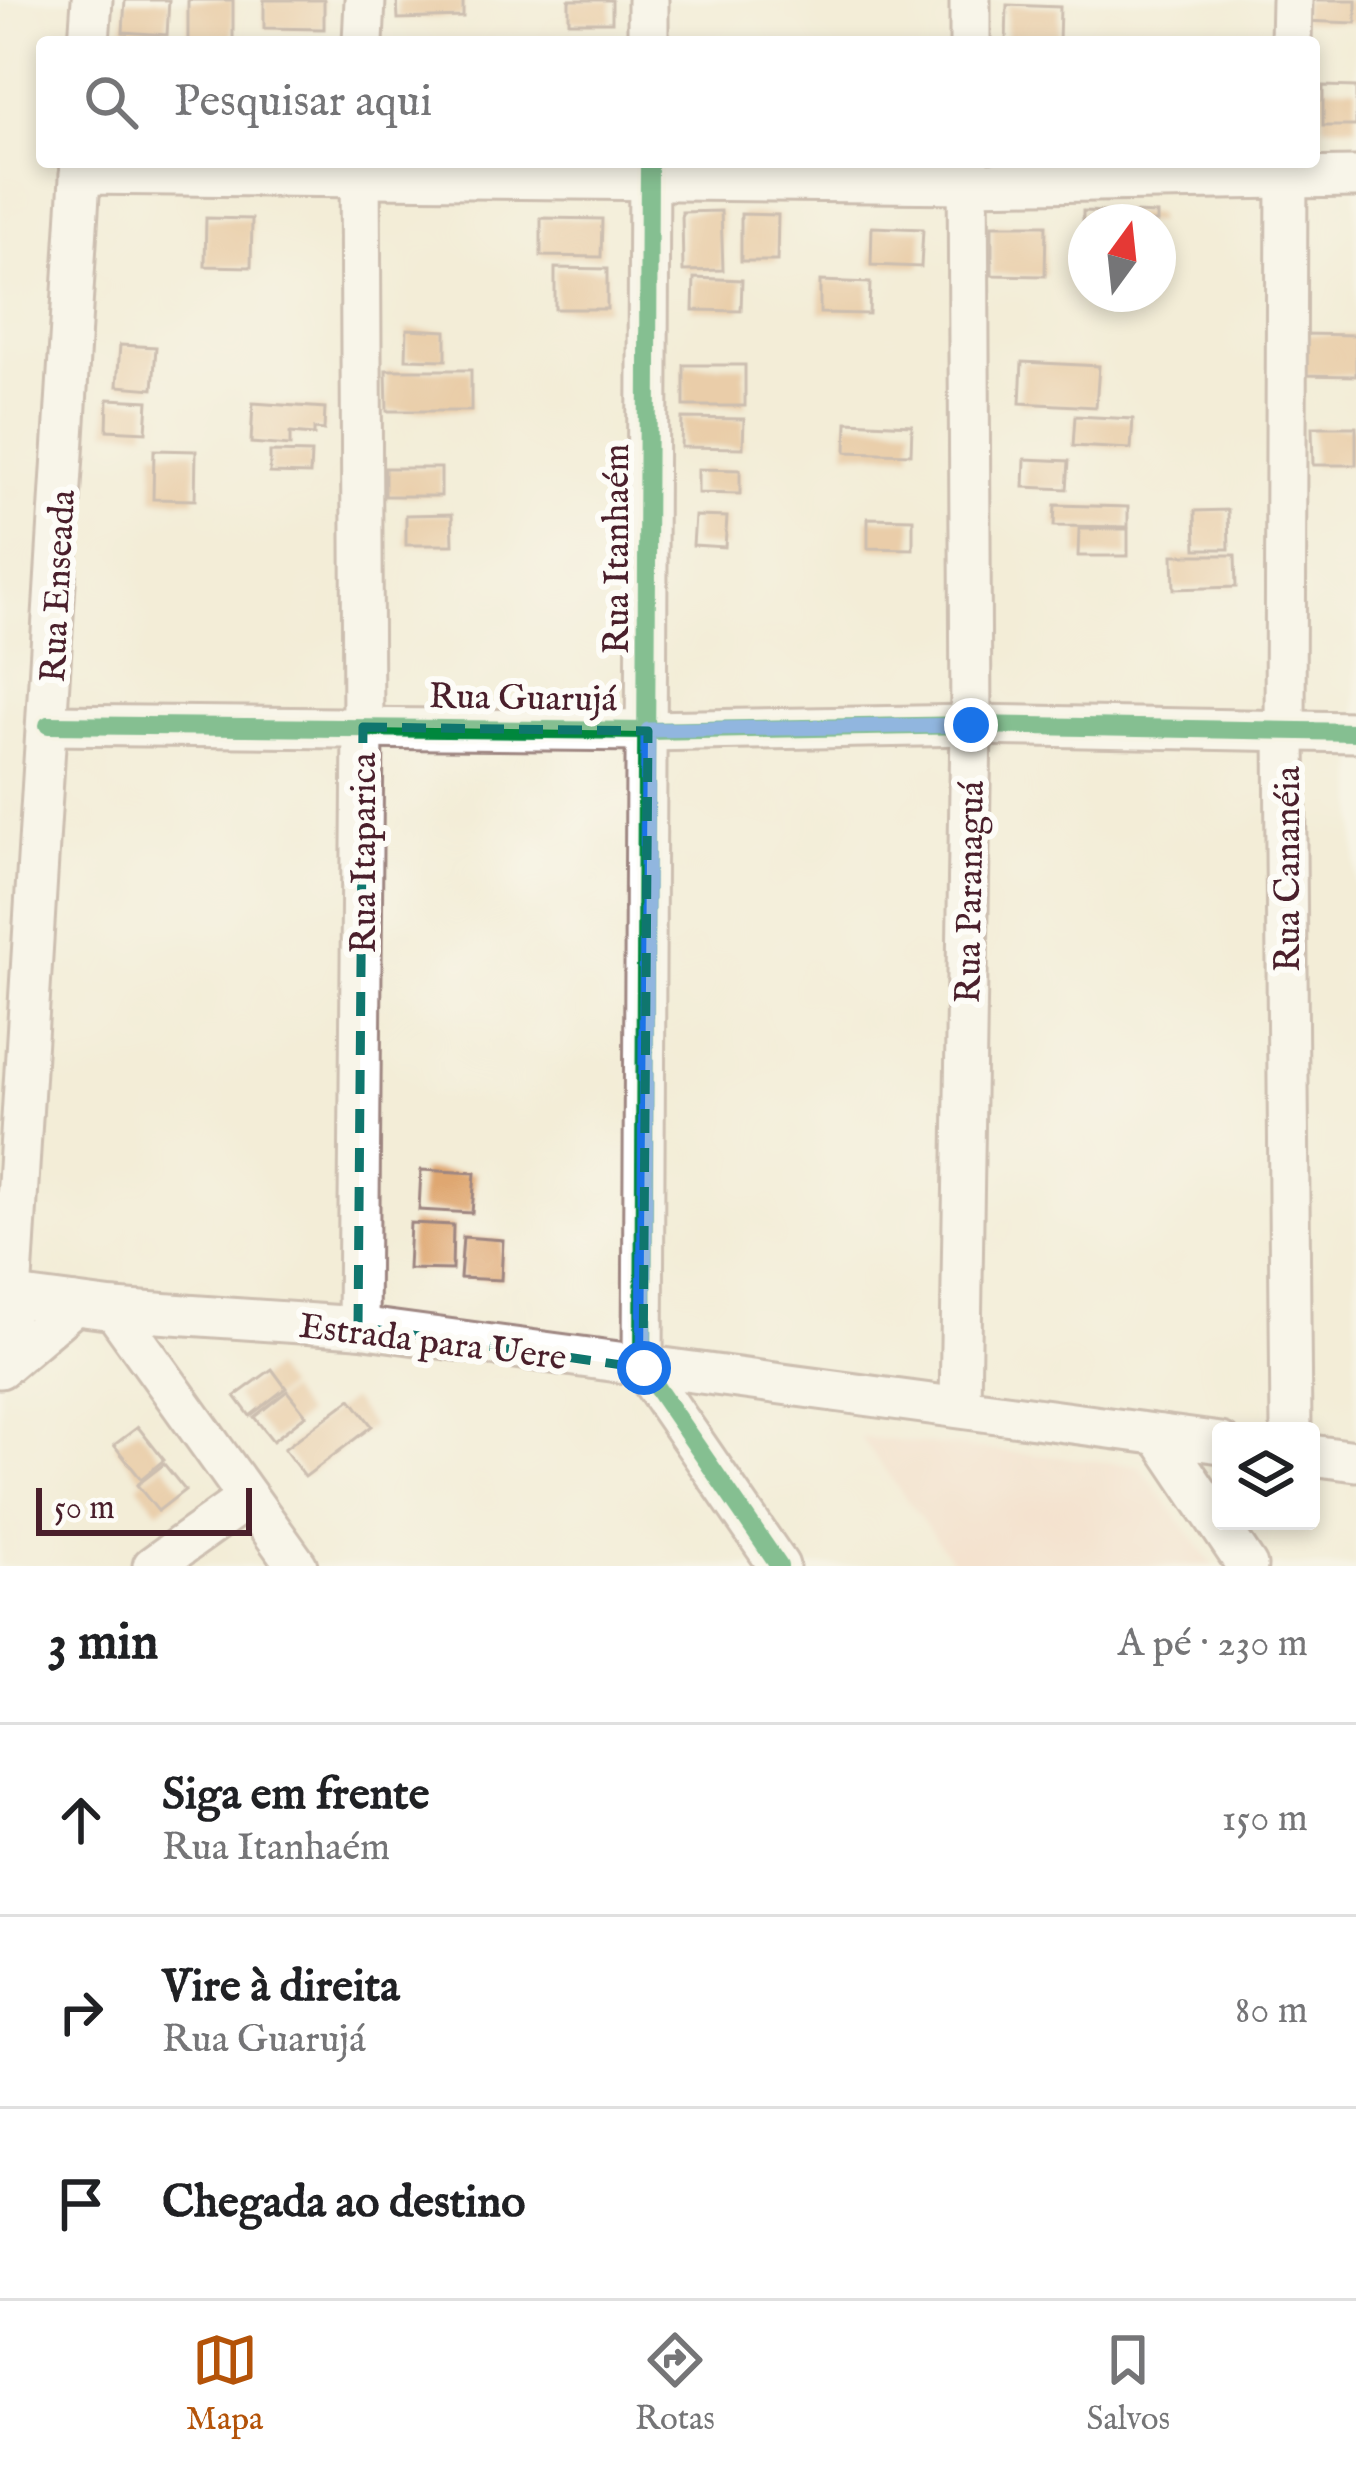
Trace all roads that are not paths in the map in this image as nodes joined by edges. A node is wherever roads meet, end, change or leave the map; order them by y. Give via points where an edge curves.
1 (92, 0) edge
2 (365, 0) edge
3 (648, 0) edge
4 (970, 0) edge
5 (1292, 0) edge
6 (89, 36) edge
7 (363, 36) edge
8 (648, 36) edge
9 (970, 36) edge
10 (1291, 36) edge
11 (80, 168) edge
12 (359, 170) edge
13 (1286, 170) edge
14 (649, 171) edge
15 (968, 173) edge
16 (1356, 177) edge
17 (48, 725) junction
18 (971, 725) junction
19 (362, 727) junction
20 (648, 730) junction
21 (1356, 732) edge
22 (1286, 733) junction
23 (6, 1296) edge
24 (74, 1305) junction
25 (114, 1310) junction
26 (358, 1327) junction
27 (0, 1368) edge
28 (644, 1368) junction
29 (959, 1406) junction
30 (1291, 1422) edge
31 (1160, 1435) junction
32 (1212, 1442) edge
33 (1320, 1456) edge
34 (1356, 1461) edge
35 (248, 1498) junction
36 (153, 1566) edge
37 (297, 1566) edge
38 (779, 1566) edge
39 (1247, 1566) edge

1 - 6 street
2 - 7 street
3 - 8 street
4 - 9 street
5 - 10 street
11 - 12 street
11 - 17 street, Rua Enseada
12 - 14 street
12 - 19 street, Rua Itaparica
13 - 15 street
13 - 16 street
13 - 22 street, Rua Cananéia
14 - 15 street
14 - 20 street, Rua Itanhaém
15 - 18 street, Rua Paranaguá
17 - 19 street, Rua Guarujá
17 - 23 street, Rua Enseada
18 - 20 street, Rua Guarujá
18 - 22 street, Rua Guarujá
18 - 29 street, Rua Paranaguá
19 - 20 street, Rua Guarujá
19 - 26 street, Rua Itaparica
20 - 28 street, Rua Itanhaém
21 - 22 street, Rua Guarujá
22 - 30 street, Rua Cananéia
23 - 24 street, Estrada para Uere
23 - 27 street, Rua Enseada
24 - 25 street, Estrada para Uere
24 - 27 street
25 - 26 street, Estrada para Uere
25 - 35 street
26 - 28 street, Estrada para Uere
28 - 29 street, Estrada para Uere
28 - 38 street
29 - 31 street, Estrada para Uere
31 - 32 street, Estrada para Uere
31 - 39 street
33 - 34 street
35 - 36 street
35 - 37 street

